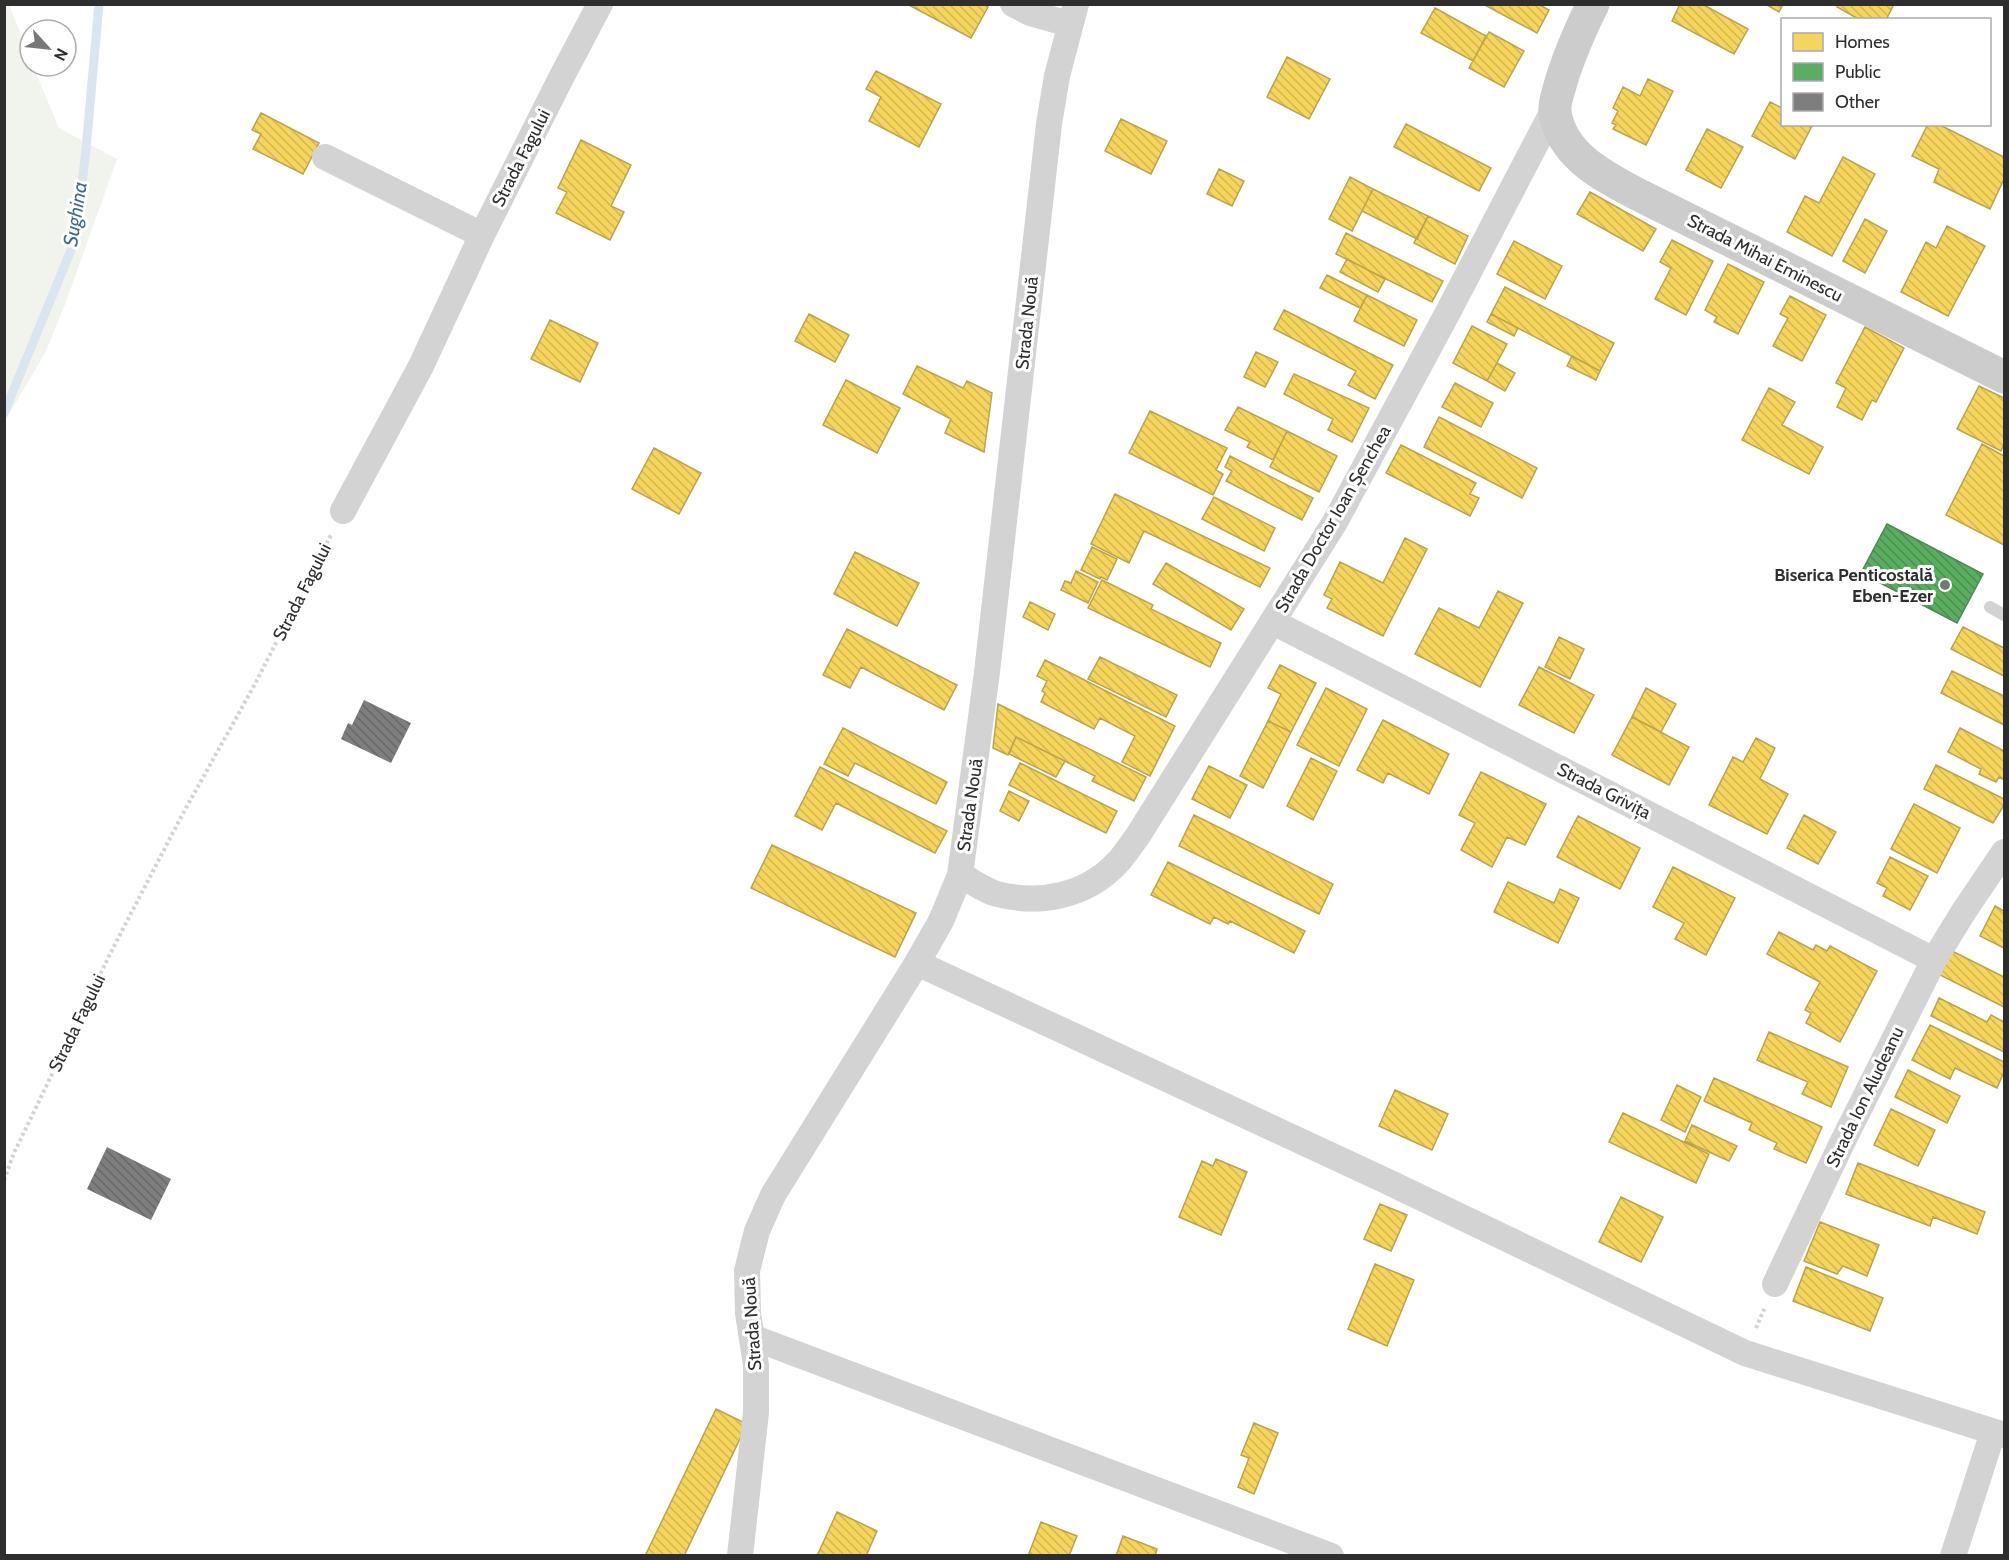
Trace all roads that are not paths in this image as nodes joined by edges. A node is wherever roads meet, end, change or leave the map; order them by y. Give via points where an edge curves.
1 (600, 4) edge
2 (1013, 4) edge
3 (1593, 4) edge
4 (1072, 14) edge
5 (1554, 109) junction
6 (325, 157) dead end
7 (482, 236) junction
8 (2004, 377) edge
9 (344, 511) road end
10 (1990, 607) dead end
11 (2004, 615) edge
12 (1273, 622) junction
13 (2004, 852) edge
14 (960, 875) junction
15 (1934, 960) junction
16 (917, 963) junction
17 (1775, 1284) road end
18 (752, 1338) junction
19 (1999, 1434) edge
20 (740, 1556) edge
21 (1330, 1556) edge
22 (1953, 1556) edge

1 - 7 street, Strada Fagului
2 - 4 street via 1030,13
3 - 5 main road, Strada Doctor Ioan Șenchea via 1565,68
4 - 14 street, Strada Nouă via 1049,124
5 - 8 main road, Strada Mihai Eminescu via 1559,130 1572,150 1611,180
5 - 12 street, Strada Doctor Ioan Șenchea via 1340,511
6 - 7 street
7 - 9 street, Strada Fagului via 421,366
10 - 11 lane
12 - 14 street, Strada Doctor Ioan Șenchea via 1137,837 1117,863 1094,882 1063,895 1036,900 995,894
12 - 15 street, Strada Grivița
13 - 15 street, Strada Ion Aludeanu
14 - 16 street, Strada Nouă via 941,921
15 - 17 street, Strada Ion Aludeanu
16 - 18 street, Strada Nouă via 773,1195 757,1231 747,1270
16 - 19 street via 1745,1353
18 - 20 street, Strada Nouă via 756,1412
18 - 21 street
19 - 22 street

